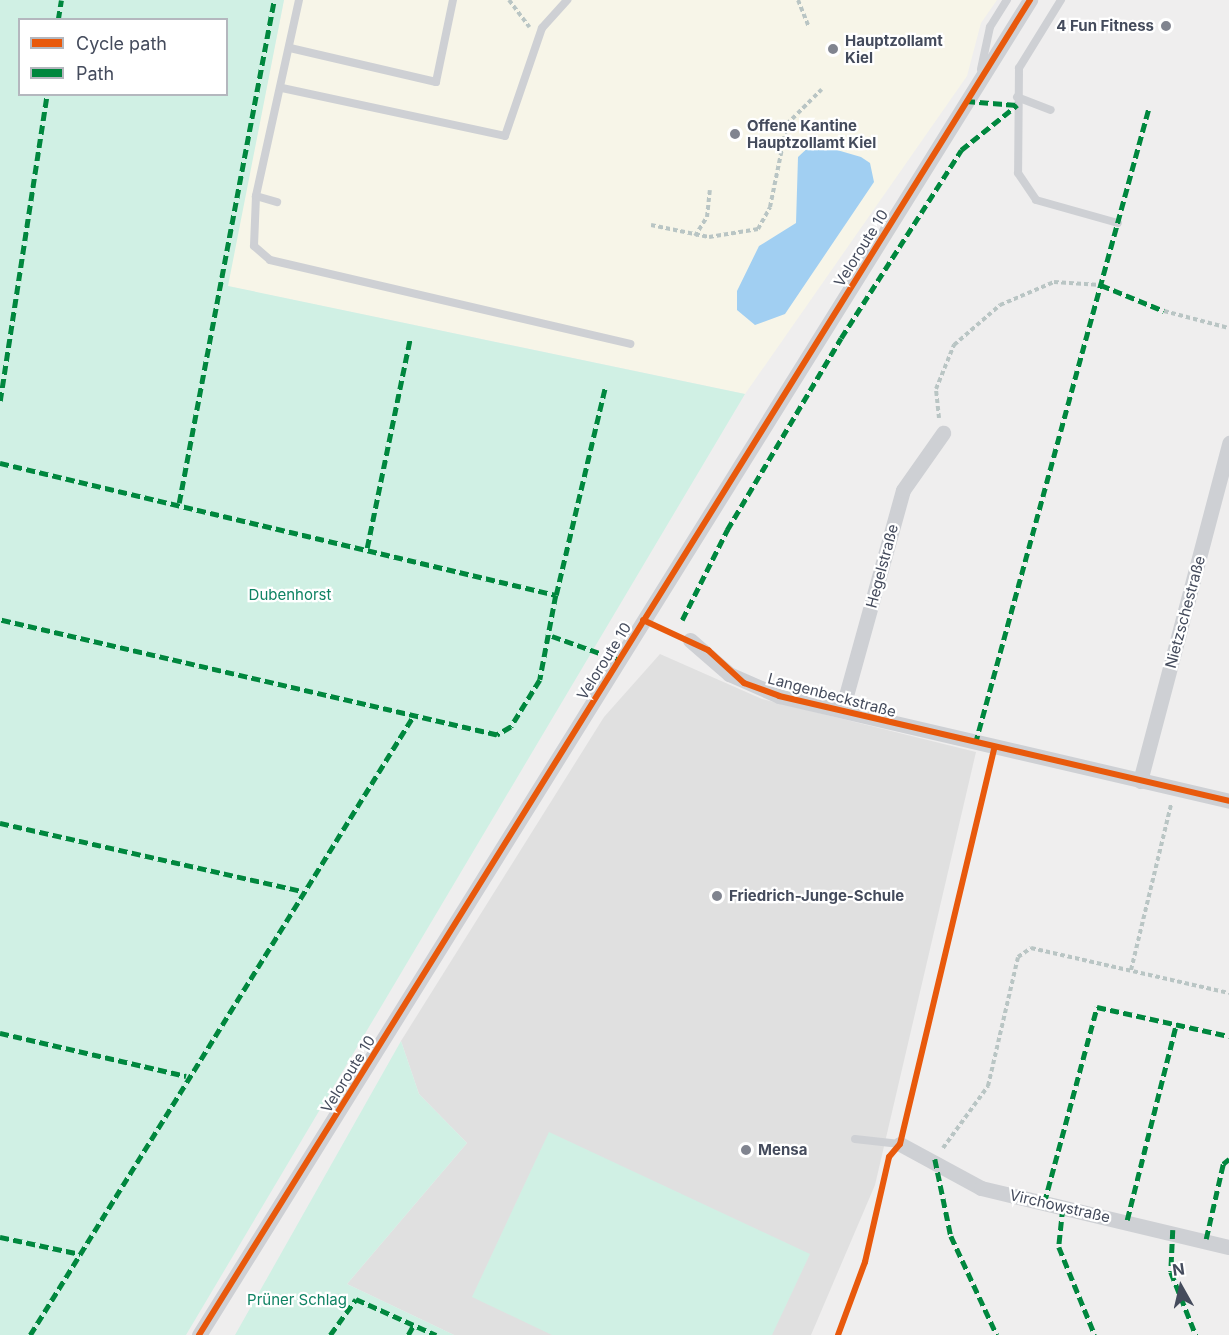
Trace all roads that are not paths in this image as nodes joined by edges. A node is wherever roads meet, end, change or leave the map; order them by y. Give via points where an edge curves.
1 (299, 0) edge
2 (453, 0) edge
3 (567, 0) edge
4 (1007, 0) edge
5 (1030, 0) edge
6 (1061, 0) edge
7 (290, 48) junction
8 (979, 82) junction
9 (282, 88) junction
10 (1017, 97) junction
11 (1051, 110) dead end
12 (256, 196) junction
13 (278, 202) dead end
14 (1118, 223) dead end
15 (630, 344) dead end
16 (943, 433) road end
17 (1229, 443) edge
18 (690, 640) dead end
19 (842, 710) junction
20 (1140, 781) junction
21 (1229, 801) edge
22 (855, 1139) dead end
23 (900, 1144) joint
24 (1229, 1247) edge
25 (199, 1335) edge

1 - 7 lane
2 - 7 lane via 436,82
3 - 9 lane via 542,28 505,136
4 - 8 lane via 990,27
5 - 8 street, Veloroute 10
6 - 10 lane via 1018,68
7 - 9 lane
8 - 25 street, Veloroute 10
9 - 12 lane
10 - 11 lane
10 - 14 lane via 1018,172 1036,200
12 - 13 lane
12 - 15 lane via 254,246 270,260
16 - 19 street, Hegelstraße via 903,490
17 - 20 street, Nietzschestraße
18 - 19 street, Langenbeckstraße via 744,683
19 - 20 street, Langenbeckstraße
20 - 21 street, Langenbeckstraße
22 - 23 lane
23 - 24 street, Virchowstraße via 935,1159 981,1188

